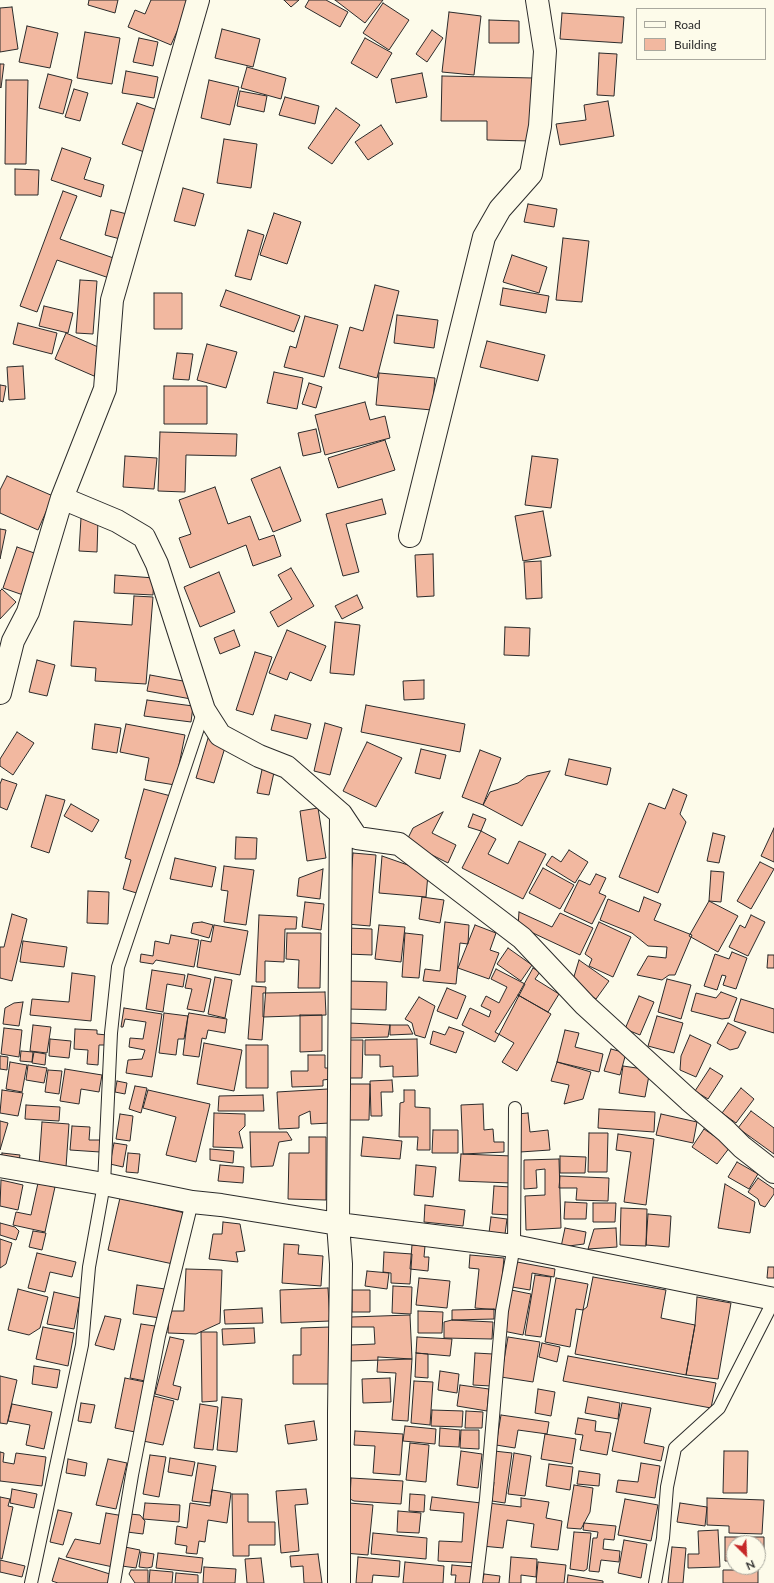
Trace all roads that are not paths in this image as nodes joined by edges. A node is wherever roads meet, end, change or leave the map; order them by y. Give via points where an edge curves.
1 (198, 0) edge
2 (537, 0) edge
3 (62, 498) junction
4 (410, 536) dead end
5 (7, 640) edge
6 (0, 694) edge
7 (204, 710) junction
8 (340, 814) junction
9 (515, 1108) dead end
10 (0, 1166) edge
11 (774, 1172) edge
12 (104, 1184) junction
13 (192, 1202) junction
14 (338, 1224) junction
15 (514, 1246) junction
16 (774, 1299) edge
17 (31, 1583) edge
18 (114, 1583) edge
19 (339, 1583) edge
20 (476, 1583) edge
21 (655, 1583) edge

1 - 3 street via 112,300 105,389
2 - 4 street via 545,51 540,126 531,174 500,209 484,237
3 - 5 street via 28,612
3 - 7 street via 117,521 144,537 157,564
5 - 6 street
7 - 8 street via 220,735 287,768
7 - 12 lane via 118,967 110,1033
8 - 11 street via 358,838 398,844 522,938 585,1005 742,1147
8 - 14 street
9 - 15 lane
10 - 12 street
12 - 13 street
12 - 17 lane via 89,1267 82,1345
13 - 14 street
13 - 18 lane via 159,1336
14 - 15 street
14 - 19 street via 341,1264
15 - 16 street
15 - 20 lane via 502,1311
16 - 21 lane via 719,1408 675,1448 667,1487 663,1538

